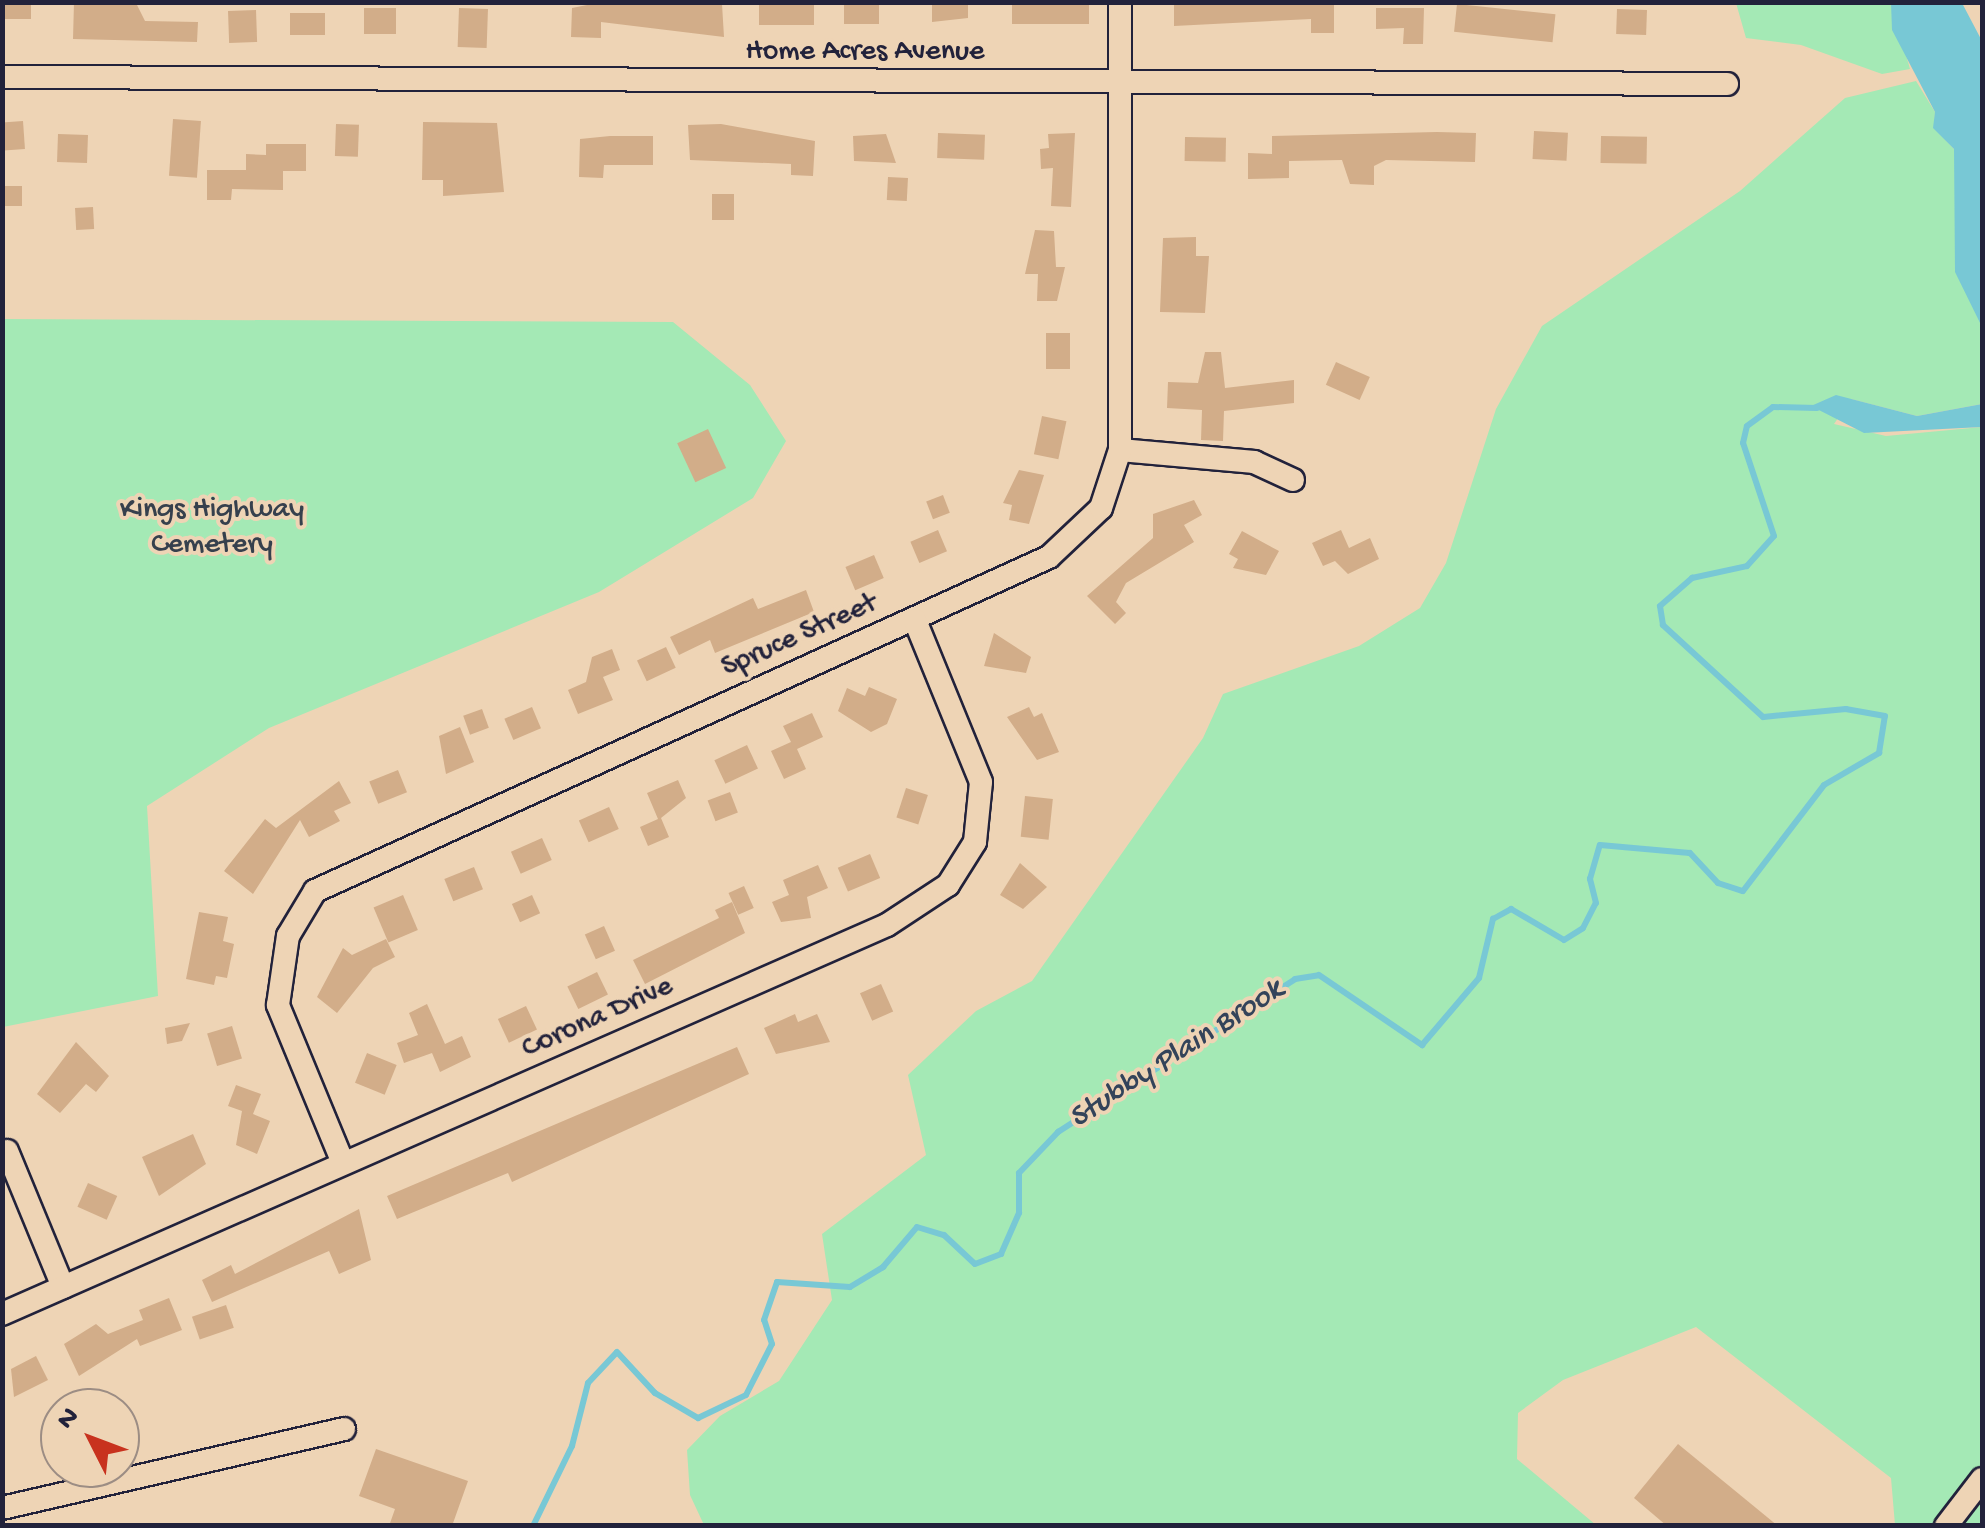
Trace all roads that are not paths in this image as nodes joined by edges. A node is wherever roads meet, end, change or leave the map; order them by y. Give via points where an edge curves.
1 (1120, 2) edge
2 (2, 78) edge
3 (1119, 84) junction
4 (1727, 84) dead end
5 (1120, 450) junction
6 (1293, 480) dead end
7 (915, 620) junction
8 (7, 1151) dead end
9 (343, 1163) junction
10 (63, 1287) junction
11 (2, 1314) edge
12 (344, 1430) dead end
13 (1982, 1480) edge
14 (2, 1508) edge
15 (1946, 1526) edge

1 - 3 street, Spruce Street
2 - 3 street, Home Acres Avenue
3 - 4 street, Home Acres Avenue
3 - 5 street, Spruce Street
5 - 6 street via 1254,462
5 - 7 street, Spruce Street via 1106,498 1072,542
7 - 9 street, Spruce Street via 315,890 288,936 278,1005
7 - 9 street, Corona Drive via 982,782 982,824 948,885 887,926
8 - 10 street
9 - 10 street, Corona Drive
10 - 11 street, Corona Drive
12 - 14 street
13 - 15 street

